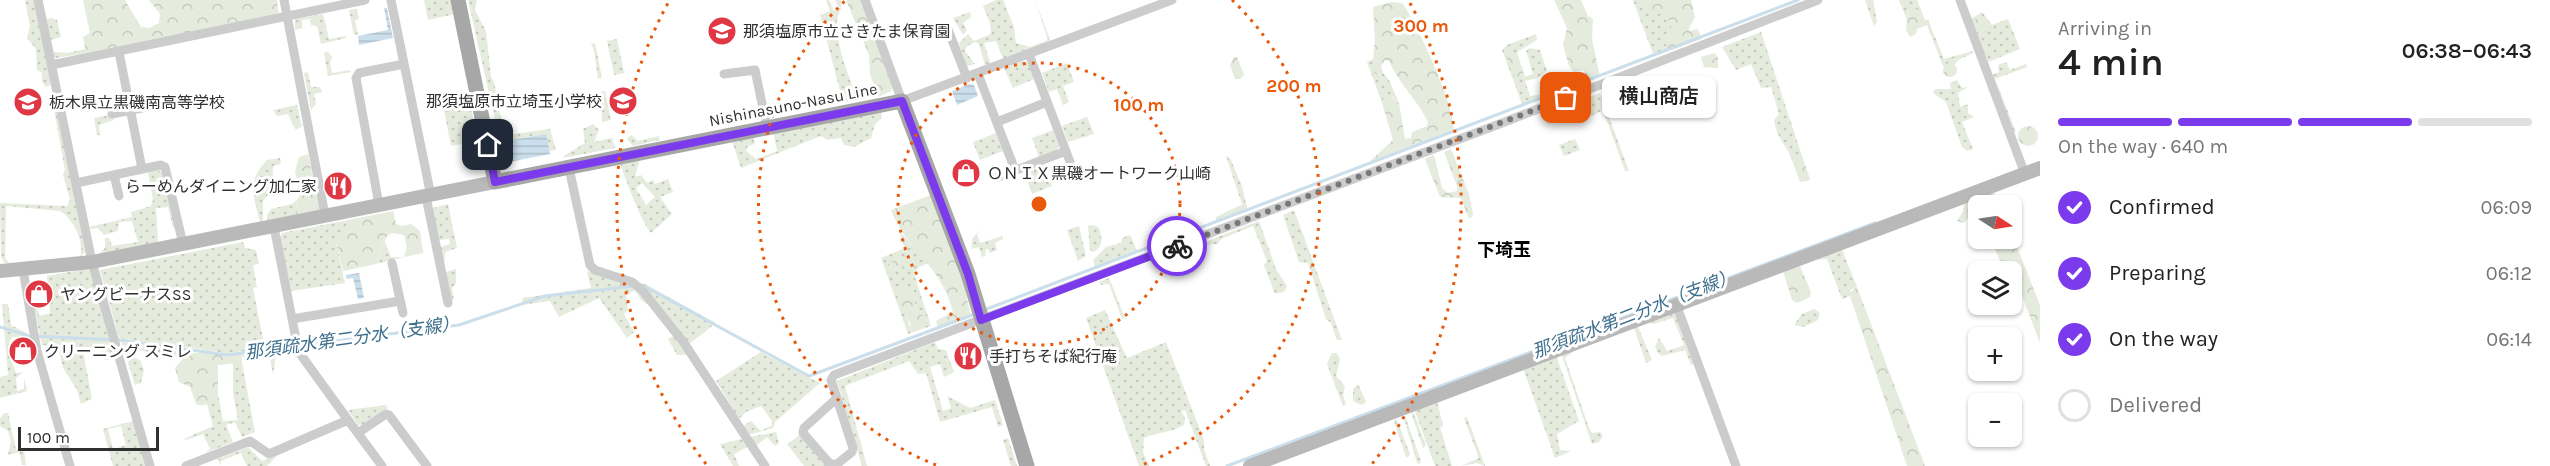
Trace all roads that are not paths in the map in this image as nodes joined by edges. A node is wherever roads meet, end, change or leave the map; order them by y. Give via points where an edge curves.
1 (38, 0) edge
2 (284, 0) edge
3 (365, 0) edge
4 (391, 0) edge
5 (458, 0) edge
6 (865, 0) edge
7 (1172, 0) edge
8 (1818, 0) edge
9 (1960, 0) edge
10 (287, 16) junction
11 (946, 27) dead end
12 (119, 52) junction
13 (1029, 54) junction
14 (404, 64) junction
15 (51, 65) junction
16 (724, 74) dead end
17 (978, 74) junction
18 (967, 78) junction
19 (902, 101) junction
20 (1047, 102) junction
21 (151, 106) dead end
22 (130, 110) junction
23 (112, 114) dead end
24 (997, 122) junction
25 (767, 128) junction
26 (1066, 151) junction
27 (569, 168) junction
28 (2040, 168) edge
29 (142, 169) junction
30 (1015, 170) junction
31 (2025, 174) junction
32 (114, 175) junction
33 (1075, 175) dead end
34 (998, 177) dead end
35 (495, 182) junction
36 (76, 183) junction
37 (119, 196) dead end
38 (428, 196) junction
39 (380, 205) junction
40 (325, 215) junction
41 (274, 227) junction
42 (183, 244) junction
43 (92, 262) junction
44 (392, 263) dead end
45 (23, 270) junction
46 (0, 271) edge
47 (400, 301) junction
48 (448, 303) dead end
49 (1676, 304) junction
50 (403, 313) dead end
51 (292, 319) junction
52 (981, 320) junction
53 (837, 398) junction
54 (348, 420) junction
55 (358, 433) junction
56 (70, 466) edge
57 (150, 466) edge
58 (186, 466) edge
59 (382, 466) edge
60 (427, 466) edge
61 (765, 466) edge
62 (1027, 466) edge
63 (1250, 466) edge
64 (1736, 466) edge

1 - 15 street
2 - 10 street
3 - 10 street
4 - 14 street
5 - 35 main road
6 - 19 street
7 - 13 street
8 - 52 street
9 - 31 street
10 - 12 street
10 - 40 street
11 - 18 street
12 - 15 street
12 - 22 street
13 - 17 street
13 - 20 street
14 - 38 street
14 - 39 street via 358,73 356,78
15 - 36 street
16 - 25 street via 755,70
17 - 18 street
17 - 24 street
18 - 19 street
19 - 25 main road, Nishinasuno-Nasu Line
19 - 52 main road, Nishinasuno-Nasu Line via 968,274
20 - 24 street
20 - 26 street
21 - 22 street
22 - 23 street
22 - 29 street
24 - 30 street
25 - 27 main road, Nishinasuno-Nasu Line
26 - 30 street
26 - 33 street
27 - 35 main road, Nishinasuno-Nasu Line
27 - 61 street via 590,265 632,282 642,291 684,343
28 - 31 street
29 - 32 street
29 - 42 street via 165,167
30 - 34 street
31 - 49 street
32 - 36 street
32 - 37 street
35 - 38 street
36 - 43 street
38 - 39 street
38 - 48 street
39 - 40 street
40 - 41 street
41 - 42 street
41 - 51 street
42 - 43 street
43 - 45 street
43 - 57 street
44 - 47 street
45 - 46 street
45 - 56 street via 37,351
47 - 50 street
47 - 51 street
49 - 63 street
49 - 64 street
51 - 54 street via 301,355
52 - 53 street via 834,375 831,380
52 - 62 main road, Nishinasuno-Nasu Line
53 - 53 street via 803,433 830,464 837,464 853,448
54 - 55 street
54 - 58 street via 277,452 269,454 250,441
55 - 59 street
55 - 60 street via 389,415

